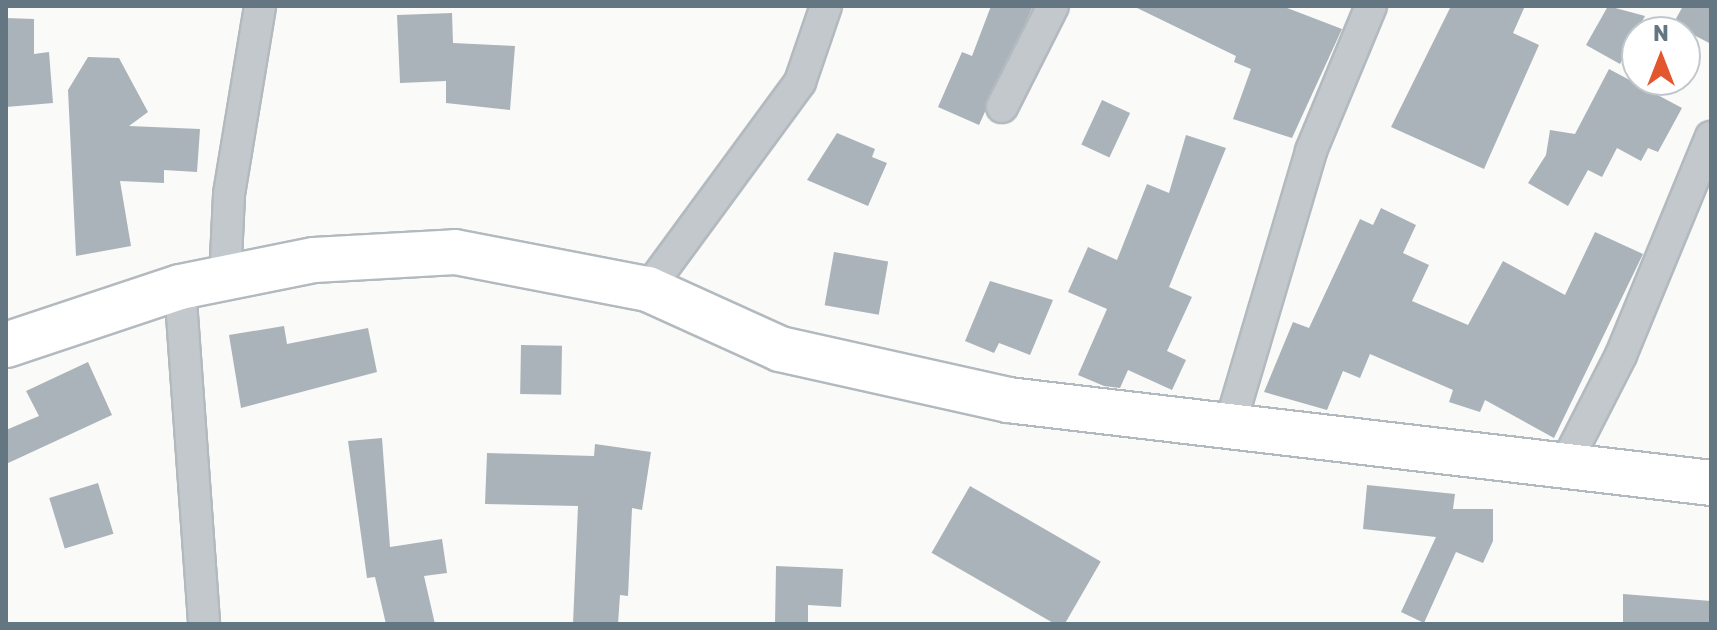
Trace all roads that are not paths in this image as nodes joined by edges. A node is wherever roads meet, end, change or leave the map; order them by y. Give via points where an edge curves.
1 (260, 6) edge
2 (826, 6) edge
3 (1053, 6) edge
4 (1371, 6) edge
5 (1002, 107) dead end
6 (1711, 137) edge
7 (225, 280) junction
8 (180, 287) junction
9 (648, 289) junction
10 (6, 345) edge
11 (1230, 425) junction
12 (1564, 467) junction
13 (1711, 483) edge
14 (204, 624) edge

1 - 7 street via 229,194
2 - 9 street via 800,82
3 - 5 street
4 - 11 street via 1311,151
6 - 12 street via 1621,355
7 - 8 street
7 - 9 street via 314,260 455,252
8 - 10 street
8 - 14 street
9 - 11 street via 780,349 887,377 1008,400
11 - 12 street via 1393,440
12 - 13 street

